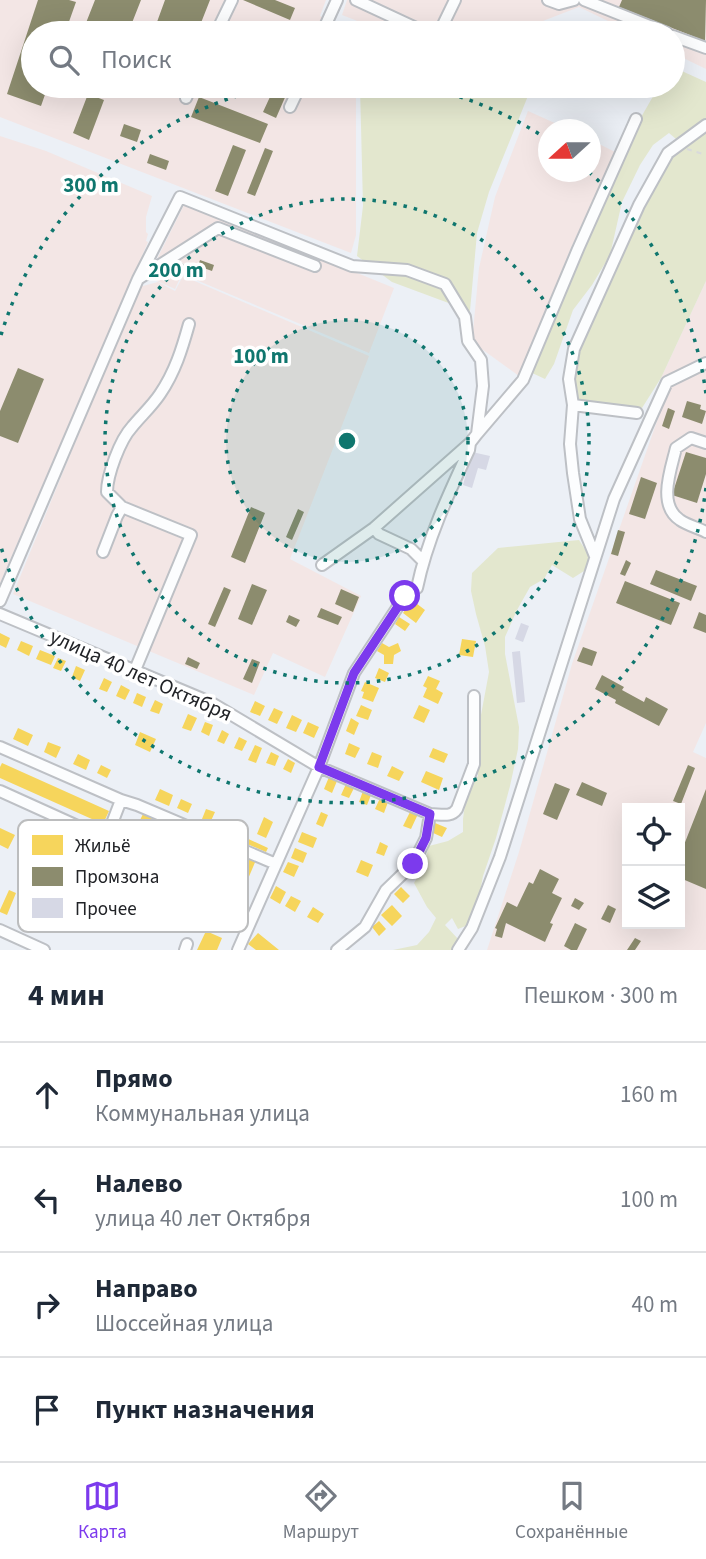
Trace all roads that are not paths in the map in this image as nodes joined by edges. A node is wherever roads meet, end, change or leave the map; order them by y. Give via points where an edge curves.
1 (232, 0) edge
2 (337, 0) edge
3 (356, 0) edge
4 (455, 0) edge
5 (548, 0) edge
6 (574, 0) edge
7 (584, 0) edge
8 (222, 21) edge
9 (327, 21) edge
10 (401, 21) edge
11 (445, 21) edge
12 (637, 21) edge
13 (685, 40) edge
14 (706, 48) edge
15 (294, 98) edge
16 (290, 107) dead end
17 (636, 119) dead end
18 (706, 125) edge
19 (315, 266) dead end
20 (138, 279) junction
21 (188, 324) dead end
22 (706, 363) edge
23 (573, 405) junction
24 (637, 413) dead end
25 (474, 439) junction
26 (706, 443) edge
27 (122, 507) junction
28 (374, 528) junction
29 (706, 531) edge
30 (103, 552) dead end
31 (595, 556) junction
32 (422, 560) junction
33 (322, 565) dead end
34 (0, 601) edge
35 (0, 614) edge
36 (135, 670) junction
37 (474, 696) dead end
38 (1, 750) edge
39 (319, 767) junction
40 (0, 791) edge
41 (121, 800) junction
42 (430, 814) junction
43 (64, 820) edge
44 (113, 820) edge
45 (173, 820) edge
46 (248, 852) edge
47 (276, 864) junction
48 (248, 927) edge
49 (0, 930) edge
50 (246, 932) edge
51 (44, 950) edge
52 (238, 950) edge
53 (337, 950) edge
54 (458, 950) edge

1 - 8 street
2 - 9 street
3 - 10 street
4 - 11 street
5 - 6 street via 559,4
7 - 12 street
13 - 14 street
15 - 16 street
17 - 25 street via 523,380
18 - 23 street via 668,153 639,205 574,349 569,379
19 - 20 street via 218,228
20 - 25 street via 180,197 352,266 407,270 445,284 465,317 468,341 481,360 483,386
20 - 34 street
21 - 27 street via 180,357 162,392 130,429 115,458 107,492
22 - 31 street via 667,382 614,499
23 - 24 street
23 - 31 street via 573,473 580,519
25 - 28 street
25 - 32 street
26 - 29 street via 691,438 676,447 666,485 670,510 679,520
27 - 30 street
27 - 36 street via 191,536
28 - 32 street
28 - 33 street
31 - 54 street via 500,857 472,928
32 - 39 street via 416,588 405,596 354,673
35 - 36 street, улица 40 лет Октября
36 - 39 street, улица 40 лет Октября via 210,702
37 - 42 street via 474,764 464,793 454,813
38 - 41 street
39 - 42 street, улица 40 лет Октября
39 - 47 street
40 - 43 street
41 - 44 street
41 - 45 street
42 - 53 street via 426,838 413,864 386,890 365,927
46 - 47 street
47 - 48 street
49 - 51 street
50 - 52 street

